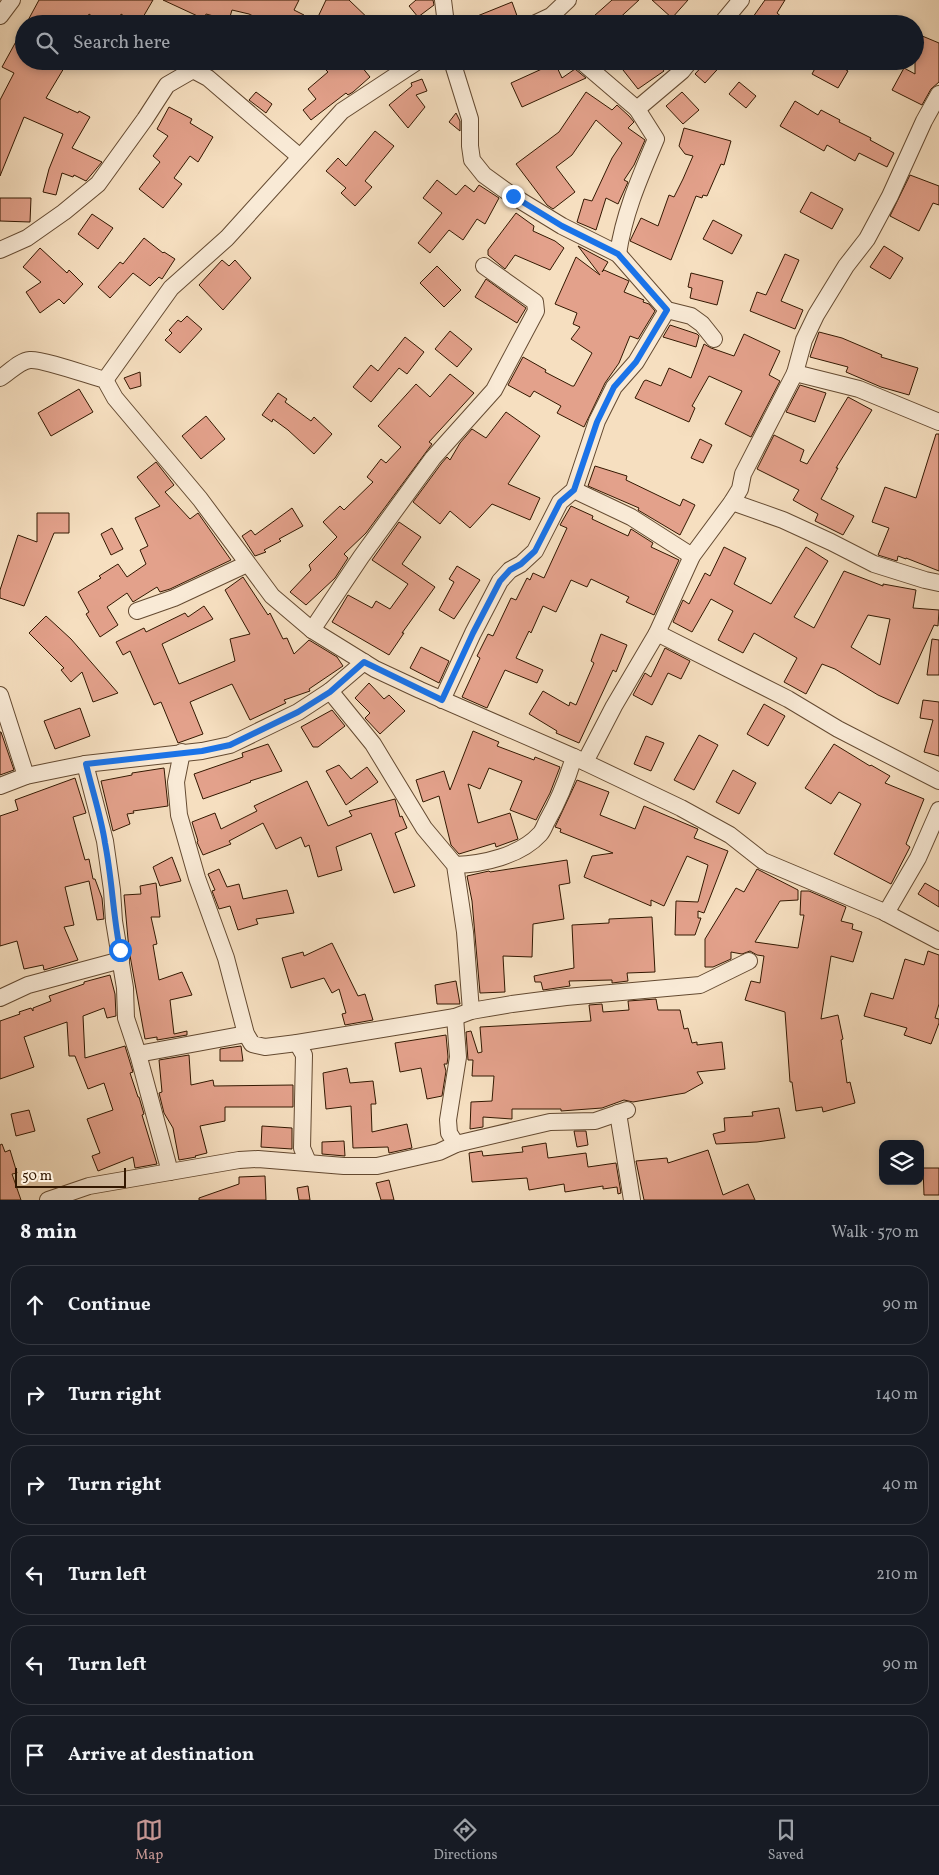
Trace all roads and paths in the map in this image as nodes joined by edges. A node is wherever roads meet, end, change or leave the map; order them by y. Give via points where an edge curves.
1 (12, 0) edge
2 (443, 0) edge
3 (568, 0) edge
4 (741, 0) edge
5 (445, 15) edge
6 (558, 15) edge
7 (728, 15) edge
8 (0, 16) edge
9 (404, 70) edge
10 (455, 70) edge
11 (592, 70) edge
12 (683, 70) edge
13 (939, 94) edge
14 (637, 109) junction
15 (300, 157) junction
16 (0, 250) edge
17 (618, 254) junction
18 (484, 266) dead end
19 (667, 310) junction
20 (714, 339) dead end
21 (795, 373) junction
22 (0, 378) edge
23 (105, 380) junction
24 (939, 422) edge
25 (574, 490) junction
26 (732, 502) junction
27 (692, 556) junction
28 (247, 564) junction
29 (939, 583) edge
30 (137, 611) dead end
31 (312, 630) junction
32 (657, 633) junction
33 (364, 662) junction
34 (330, 692) junction
35 (0, 695) edge
36 (442, 700) junction
37 (182, 752) junction
38 (580, 760) junction
39 (86, 764) junction
40 (26, 776) junction
41 (939, 781) edge
42 (0, 786) edge
43 (939, 810) edge
44 (455, 865) junction
45 (886, 914) junction
46 (939, 941) edge
47 (121, 960) junction
48 (749, 961) dead end
49 (0, 998) edge
50 (471, 1012) junction
51 (455, 1016) junction
52 (246, 1034) junction
53 (297, 1043) junction
54 (138, 1054) junction
55 (456, 1144) junction
56 (308, 1162) junction
57 (170, 1172) junction
58 (48, 1200) edge
59 (632, 1200) edge

1 - 8 street
2 - 5 street
3 - 6 street
4 - 7 street
9 - 15 street via 342,111
10 - 17 street via 470,119 472,160 484,175 562,226
11 - 14 street
12 - 14 street
13 - 21 street via 867,239 816,315 804,340
14 - 17 street via 656,139 628,209
15 - 16 street via 208,78 193,70 167,85 98,184 27,238
15 - 23 street via 227,238 171,288
17 - 19 street
18 - 31 street via 535,302 536,311 494,390 432,458
19 - 20 street via 691,316
19 - 25 street via 636,362 614,387 597,422
21 - 24 street via 859,388
21 - 26 street
22 - 23 street via 29,360
23 - 28 street via 115,398 200,500
25 - 27 street via 631,517
25 - 36 street via 560,502 535,551 500,581
26 - 27 street
26 - 29 street via 783,520 874,564
27 - 32 street
28 - 30 street via 174,598
28 - 31 street via 272,596
31 - 33 street
32 - 38 street
32 - 41 street
33 - 34 street
33 - 36 street
34 - 37 street via 298,712 230,745
34 - 44 street via 373,744 424,828
35 - 40 street
36 - 38 street
37 - 39 street
37 - 52 street via 176,782 179,815 226,958
38 - 44 street via 540,834 514,853
38 - 45 street via 730,835 763,861
39 - 40 street
39 - 47 street via 105,841
40 - 42 street
43 - 45 street via 918,858
44 - 50 street via 465,932
45 - 46 street
47 - 49 street via 28,985
47 - 54 street via 126,1018
48 - 50 street via 700,985 566,996
50 - 51 street
51 - 53 street
51 - 55 street via 458,1057 448,1120 449,1133
52 - 53 street via 252,1044
52 - 54 street
53 - 56 street via 304,1055 302,1148
54 - 57 street
55 - 56 street via 439,1152 377,1166
55 - 59 street via 550,1122 595,1121 622,1112
56 - 57 street via 239,1160
57 - 58 street via 90,1186

